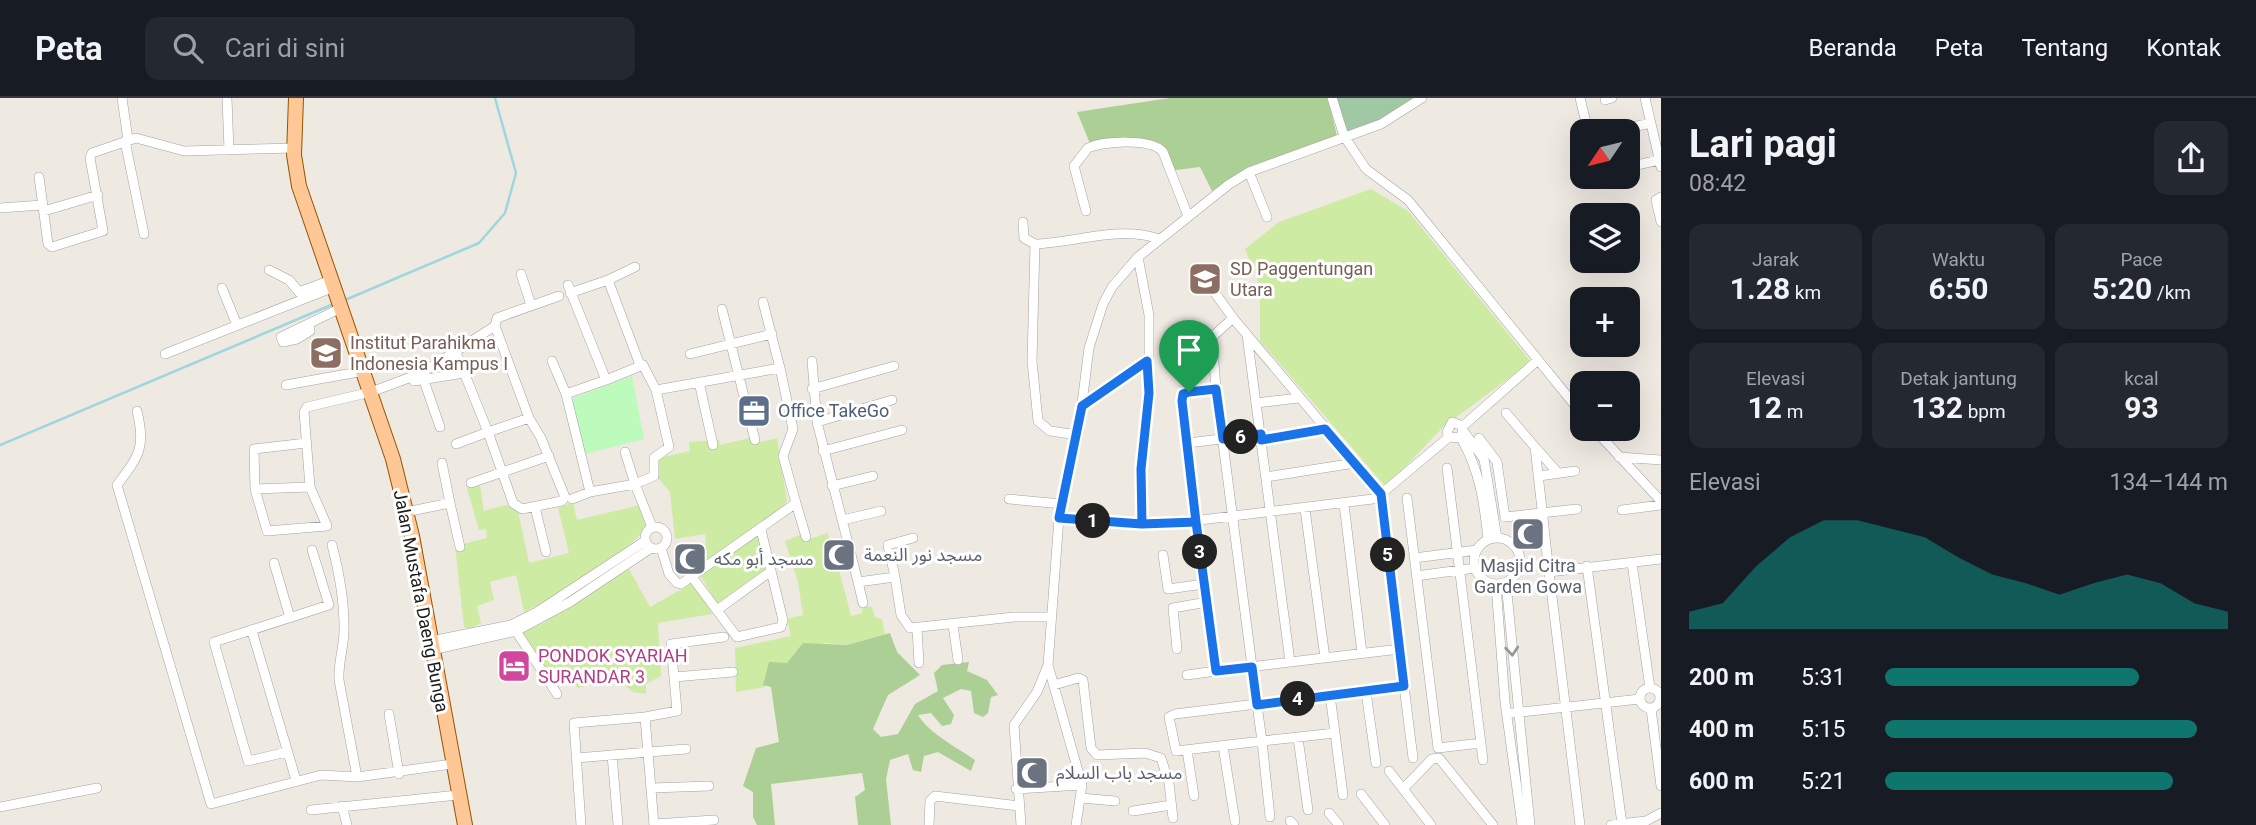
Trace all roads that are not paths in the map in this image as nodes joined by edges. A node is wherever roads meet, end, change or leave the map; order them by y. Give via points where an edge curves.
1 (122, 98) edge
2 (227, 98) edge
3 (296, 98) edge
4 (1332, 98) edge
5 (1422, 98) edge
6 (1580, 98) edge
7 (1645, 98) edge
8 (1585, 119) edge
9 (1651, 123) junction
10 (1640, 125) edge
11 (1344, 136) junction
12 (126, 140) junction
13 (295, 148) junction
14 (229, 150) junction
15 (1660, 164) edge
16 (1640, 166) edge
17 (1249, 172) junction
18 (39, 177) dead end
19 (98, 195) junction
20 (1661, 197) edge
21 (0, 208) edge
22 (43, 208) junction
23 (1086, 211) dead end
24 (1188, 216) junction
25 (1267, 217) dead end
26 (1023, 222) dead end
27 (1661, 222) edge
28 (144, 234) dead end
29 (1159, 239) junction
30 (1035, 244) junction
31 (1138, 257) junction
32 (635, 267) dead end
33 (269, 270) dead end
34 (521, 274) dead end
35 (608, 280) junction
36 (333, 286) junction
37 (1210, 286) dead end
38 (222, 288) dead end
39 (559, 296) dead end
40 (763, 302) dead end
41 (531, 305) junction
42 (340, 307) junction
43 (722, 310) dead end
44 (1233, 318) junction
45 (309, 324) dead end
46 (237, 325) junction
47 (495, 326) junction
48 (772, 334) junction
49 (1246, 334) junction
50 (732, 345) junction
51 (455, 350) junction
52 (164, 354) dead end
53 (690, 354) dead end
54 (1538, 360) junction
55 (552, 361) dead end
56 (812, 361) dead end
57 (1147, 361) junction
58 (640, 365) junction
59 (894, 366) dead end
60 (780, 369) junction
61 (364, 371) junction
62 (464, 373) junction
63 (423, 376) junction
64 (739, 376) junction
65 (606, 380) junction
66 (699, 382) junction
67 (286, 385) dead end
68 (812, 389) junction
69 (1216, 389) junction
70 (656, 390) junction
71 (371, 392) junction
72 (566, 394) junction
73 (1299, 398) junction
74 (1570, 399) edge
75 (892, 400) dead end
76 (1256, 403) junction
77 (1082, 406) junction
78 (136, 411) dead end
79 (1506, 414) dead end
80 (529, 418) junction
81 (817, 422) junction
82 (440, 428) dead end
83 (1325, 429) junction
84 (902, 430) dead end
85 (488, 432) junction
86 (1463, 432) junction
87 (1078, 435) junction
88 (1261, 437) junction
89 (1449, 437) junction
90 (1479, 438) dead end
91 (1223, 439) junction
92 (755, 440) dead end
93 (1605, 441) edge
94 (306, 443) junction
95 (1188, 443) junction
96 (456, 444) dead end
97 (713, 445) dead end
98 (1535, 447) junction
99 (625, 452) dead end
100 (823, 452) junction
101 (549, 456) junction
102 (1619, 457) junction
103 (1661, 460) edge
104 (442, 463) dead end
105 (1355, 463) junction
106 (1447, 468) dead end
107 (1575, 471) dead end
108 (501, 472) junction
109 (1558, 473) junction
110 (873, 476) dead end
111 (1539, 476) junction
112 (1266, 477) junction
113 (471, 483) dead end
114 (635, 484) junction
115 (832, 486) junction
116 (310, 487) junction
117 (256, 489) junction
118 (590, 492) junction
119 (1381, 496) junction
120 (1407, 498) dead end
121 (572, 499) dead end
122 (1009, 499) dead end
123 (450, 503) junction
124 (796, 503) junction
125 (1661, 503) edge
126 (1062, 504) junction
127 (1344, 504) junction
128 (535, 507) junction
129 (1305, 509) junction
130 (1577, 509) dead end
131 (1622, 510) dead end
132 (881, 511) dead end
133 (406, 512) junction
134 (1270, 513) junction
135 (1543, 513) junction
136 (1234, 517) junction
137 (1059, 518) junction
138 (842, 520) junction
139 (1196, 522) junction
140 (1142, 524) junction
141 (652, 527) junction
142 (761, 530) junction
143 (806, 537) dead end
144 (914, 538) dead end
145 (1493, 538) junction
146 (648, 544) junction
147 (332, 545) dead end
148 (460, 547) dead end
149 (661, 548) junction
150 (312, 550) dead end
151 (1477, 550) junction
152 (546, 552) dead end
153 (1457, 553) junction
154 (1163, 555) dead end
155 (1414, 558) junction
156 (1661, 559) edge
157 (274, 563) dead end
158 (1632, 563) junction
159 (1587, 566) junction
160 (1475, 568) junction
161 (1459, 570) junction
162 (771, 571) junction
163 (1549, 572) junction
164 (1416, 576) junction
165 (692, 577) junction
166 (895, 577) junction
167 (858, 582) junction
168 (1506, 583) junction
169 (1204, 584) junction
170 (1496, 585) junction
171 (1207, 602) junction
172 (863, 603) dead end
173 (718, 610) junction
174 (1051, 617) junction
175 (290, 618) junction
176 (953, 625) junction
177 (917, 628) junction
178 (253, 631) junction
179 (516, 631) junction
180 (724, 637) dead end
181 (452, 641) junction
182 (431, 645) junction
183 (1177, 649) dead end
184 (1400, 649) junction
185 (1362, 653) junction
186 (1325, 658) junction
187 (958, 660) dead end
188 (1290, 662) junction
189 (919, 663) dead end
190 (1048, 665) junction
191 (1252, 667) junction
192 (1216, 671) junction
193 (733, 673) dead end
194 (1187, 675) dead end
195 (674, 677) junction
196 (1054, 685) junction
197 (1404, 686) junction
198 (1650, 688) junction
199 (1366, 692) junction
200 (556, 694) dead end
201 (1330, 695) junction
202 (1661, 698) edge
203 (1640, 699) junction
204 (1516, 701) junction
205 (1505, 702) junction
206 (1257, 705) junction
207 (1606, 705) junction
208 (1651, 709) junction
209 (1566, 710) junction
210 (1517, 713) junction
211 (388, 714) dead end
212 (1507, 714) junction
213 (645, 717) junction
214 (1335, 733) junction
215 (1298, 738) junction
216 (1262, 741) junction
217 (1481, 743) junction
218 (1223, 746) junction
219 (686, 749) dead end
220 (1187, 750) junction
221 (287, 752) junction
222 (648, 752) junction
223 (612, 755) junction
224 (576, 758) junction
225 (1413, 758) dead end
226 (1483, 760) dead end
227 (1376, 763) dead end
228 (452, 764) junction
229 (1390, 771) dead end
230 (399, 774) junction
231 (357, 778) junction
232 (296, 780) junction
233 (1082, 785) junction
234 (709, 786) dead end
235 (1661, 786) edge
236 (97, 788) dead end
237 (652, 788) junction
238 (1016, 789) junction
239 (1403, 789) junction
240 (458, 794) junction
241 (1361, 794) dead end
242 (1194, 796) dead end
243 (1343, 796) dead end
244 (1081, 798) junction
245 (1115, 801) dead end
246 (1171, 805) junction
247 (342, 806) junction
248 (1019, 806) junction
249 (0, 807) edge
250 (311, 810) dead end
251 (1308, 810) dead end
252 (1133, 811) dead end
253 (1329, 813) dead end
254 (1661, 813) edge
255 (1270, 817) dead end
256 (1173, 818) dead end
257 (714, 820) dead end
258 (1236, 821) dead end
259 (654, 824) edge
260 (1622, 824) edge
261 (347, 825) edge
262 (465, 825) edge
263 (581, 825) edge
264 (618, 825) edge
265 (929, 825) edge
266 (1021, 825) edge
267 (1076, 825) edge
268 (1339, 825) edge
269 (1385, 825) edge
270 (1430, 825) edge
271 (1493, 825) edge
272 (1522, 825) edge
273 (1530, 825) edge
274 (1580, 825) edge
275 (1611, 825) edge

1 - 12 street
2 - 14 street
3 - 13 main road, Jalan Mustafa Daeng Bunga
4 - 11 street
5 - 11 street via 1388,120
6 - 8 street
7 - 9 street
9 - 10 street
9 - 15 street
11 - 17 street
11 - 54 street via 1371,174 1408,200
12 - 14 street via 150,139 184,150
12 - 19 street via 90,155
12 - 28 street
13 - 14 street
13 - 36 main road, Jalan Mustafa Daeng Bunga via 299,186
15 - 16 street
17 - 24 street
17 - 25 street
18 - 22 street
19 - 22 street
19 - 22 street via 103,231 76,241 49,246
20 - 27 street via 1656,200
21 - 22 street
23 - 24 street via 1074,166 1088,148 1143,142 1158,145 1163,152
24 - 29 street
26 - 30 street via 1024,239
29 - 30 street via 1148,234
29 - 31 street
30 - 87 street via 1032,361 1038,421 1050,431
31 - 57 street via 1149,302
31 - 77 street via 1102,304 1089,348
32 - 35 street
33 - 36 street via 289,279 299,292
34 - 41 street
35 - 58 street
35 - 65 street via 569,289
36 - 42 main road, Jalan Mustafa Daeng Bunga
36 - 46 street
37 - 44 street
38 - 46 street
39 - 41 street
40 - 48 street
41 - 47 street via 499,317
42 - 45 street
42 - 61 main road, Jalan Mustafa Daeng Bunga
43 - 50 street
44 - 49 street
44 - 69 street via 1212,337
46 - 52 street
47 - 51 street
47 - 80 street
48 - 50 street
48 - 60 street
49 - 73 street
49 - 76 street
50 - 53 street
50 - 64 street
51 - 62 street
51 - 63 street
54 - 74 street
54 - 86 street
55 - 72 street
56 - 68 street
57 - 77 street
57 - 140 street
58 - 65 street
58 - 70 street via 647,368
59 - 68 street
60 - 64 street
60 - 124 street via 793,429 783,456
61 - 67 street
61 - 71 main road, Jalan Mustafa Daeng Bunga
62 - 63 street
62 - 85 street
63 - 71 street
63 - 82 street
64 - 66 street
64 - 92 street
65 - 72 street
66 - 70 street
66 - 97 street
68 - 81 street
69 - 91 street
69 - 95 street via 1183,394
70 - 114 street via 668,448 654,457 654,476
71 - 94 street via 307,407
71 - 133 main road, Jalan Mustafa Daeng Bunga
72 - 118 street
73 - 76 street
73 - 83 street
75 - 81 street
76 - 88 street
77 - 87 street
78 - 232 street via 144,438 137,459 117,485 211,804
79 - 98 street
80 - 85 street
80 - 101 street
81 - 100 street
83 - 88 street
83 - 105 street
84 - 100 street
85 - 96 street
85 - 108 street
86 - 89 street
86 - 89 street via 1452,422
86 - 145 street via 1487,489
87 - 126 street
88 - 91 street
88 - 112 street
89 - 119 street
90 - 135 street via 1497,462 1504,517
91 - 95 street
91 - 136 street
93 - 102 street
94 - 116 street
94 - 117 street via 255,447
95 - 139 street
98 - 109 street
98 - 111 street
99 - 114 street
100 - 115 street
101 - 108 street
101 - 128 street via 565,500
102 - 103 street
102 - 125 street
104 - 123 street
105 - 112 street
105 - 119 street
106 - 153 street
107 - 109 street
108 - 113 street
108 - 128 street via 513,503 522,509
109 - 111 street
110 - 115 street
111 - 135 street
112 - 134 street
114 - 118 street
114 - 141 street
115 - 138 street
116 - 117 street
116 - 117 street via 327,526 270,532 265,528
118 - 121 street
119 - 127 street
119 - 184 street
120 - 155 street
122 - 126 street
123 - 133 street
123 - 148 street
124 - 142 street
124 - 143 street
125 - 131 street
126 - 137 street
127 - 129 street
127 - 185 street
128 - 152 street
129 - 134 street
129 - 186 street
130 - 135 street
132 - 138 street
133 - 182 main road, Jalan Mustafa Daeng Bunga
134 - 136 street
134 - 188 street
135 - 163 street
136 - 139 street
136 - 191 street
137 - 140 street
137 - 174 street
138 - 167 street
139 - 140 street
139 - 169 street
141 - 146 street via 647,531
141 - 149 street via 666,532 667,541
142 - 162 street
142 - 165 street
144 - 166 street via 888,545
145 - 151 street
145 - 168 street via 1510,542 1520,555 1519,571
146 - 149 street
146 - 179 street via 570,602
146 - 181 street via 511,625
147 - 231 street via 343,589 345,628 339,680
149 - 165 street via 669,574 677,583
150 - 175 street via 329,605
151 - 153 street
151 - 160 street
153 - 155 street
153 - 161 street
154 - 169 street via 1168,589
155 - 164 street
156 - 158 street
157 - 175 street
158 - 159 street
158 - 198 street
159 - 163 street
159 - 207 street
160 - 161 street
160 - 170 street via 1479,576
161 - 164 street
161 - 217 street
162 - 173 street
162 - 173 street via 781,627 739,638
163 - 209 street
164 - 217 street via 1438,748
165 - 173 street
166 - 167 street
166 - 177 street via 902,619
167 - 172 street
168 - 170 street
168 -> 204 street
169 - 171 street
170 - 205 street
171 - 183 street via 1173,608
171 - 192 street
174 - 176 street
174 - 190 street
175 - 178 street
176 - 177 street
176 - 187 street
177 - 189 street
178 - 221 street
178 - 221 street via 214,642 248,761
179 - 181 street
179 - 200 street
180 - 195 street via 673,642
181 - 182 street
182 - 228 main road, Jalan Mustafa Daeng Bunga
184 - 185 street
184 - 197 street
185 - 186 street
186 - 188 street
188 - 191 street
190 - 196 street
190 - 238 street via 1037,692 1014,725
191 - 192 street
191 - 206 street
192 - 194 street
193 - 195 street
195 - 213 street via 677,711
196 - 233 street
196 - 246 street via 1083,680 1091,748 1097,755 1146,752 1161,758
197 - 199 street
197 - 225 street
198 - 202 street
198 - 203 street
199 - 201 street
199 - 227 street
201 - 206 street
201 - 214 street
202 - 208 street
203 - 207 street
203 - 208 street
204 - 205 street
204 - 210 street
205 - 212 street
206 - 216 street
206 - 220 street via 1170,715 1173,748
207 - 209 street
207 - 260 street
208 - 235 street
209 - 210 street
209 - 274 street
210 - 212 street
210 - 273 street
211 - 230 street
212 - 272 street
213 - 222 street
213 - 224 street via 574,723
214 - 215 street
214 - 243 street
215 - 216 street
215 - 251 street
216 - 218 street
216 - 255 street
217 - 226 street
218 - 220 street
218 - 258 street
219 - 222 street
220 - 242 street
221 - 232 street
222 - 223 street
222 - 237 street
223 - 224 street
223 - 264 street
224 - 263 street
228 - 230 street
228 - 240 main road, Jalan Mustafa Daeng Bunga
229 - 239 street
230 - 231 street
231 - 232 street via 321,775
233 - 238 street
233 - 244 street
234 - 237 street
236 - 249 street
237 - 259 street
238 - 248 street
239 - 270 street
239 - 271 street via 1432,759 1439,758
240 - 247 street
240 - 262 main road, Jalan Mustafa Daeng Bunga
241 - 269 street
244 - 245 street
244 - 267 street
246 - 252 street
246 - 256 street
247 - 250 street
247 - 261 street
248 - 265 street via 935,796 930,801
248 - 266 street
253 - 268 street
254 - 260 street via 1646,821
257 - 259 street
260 - 275 street

